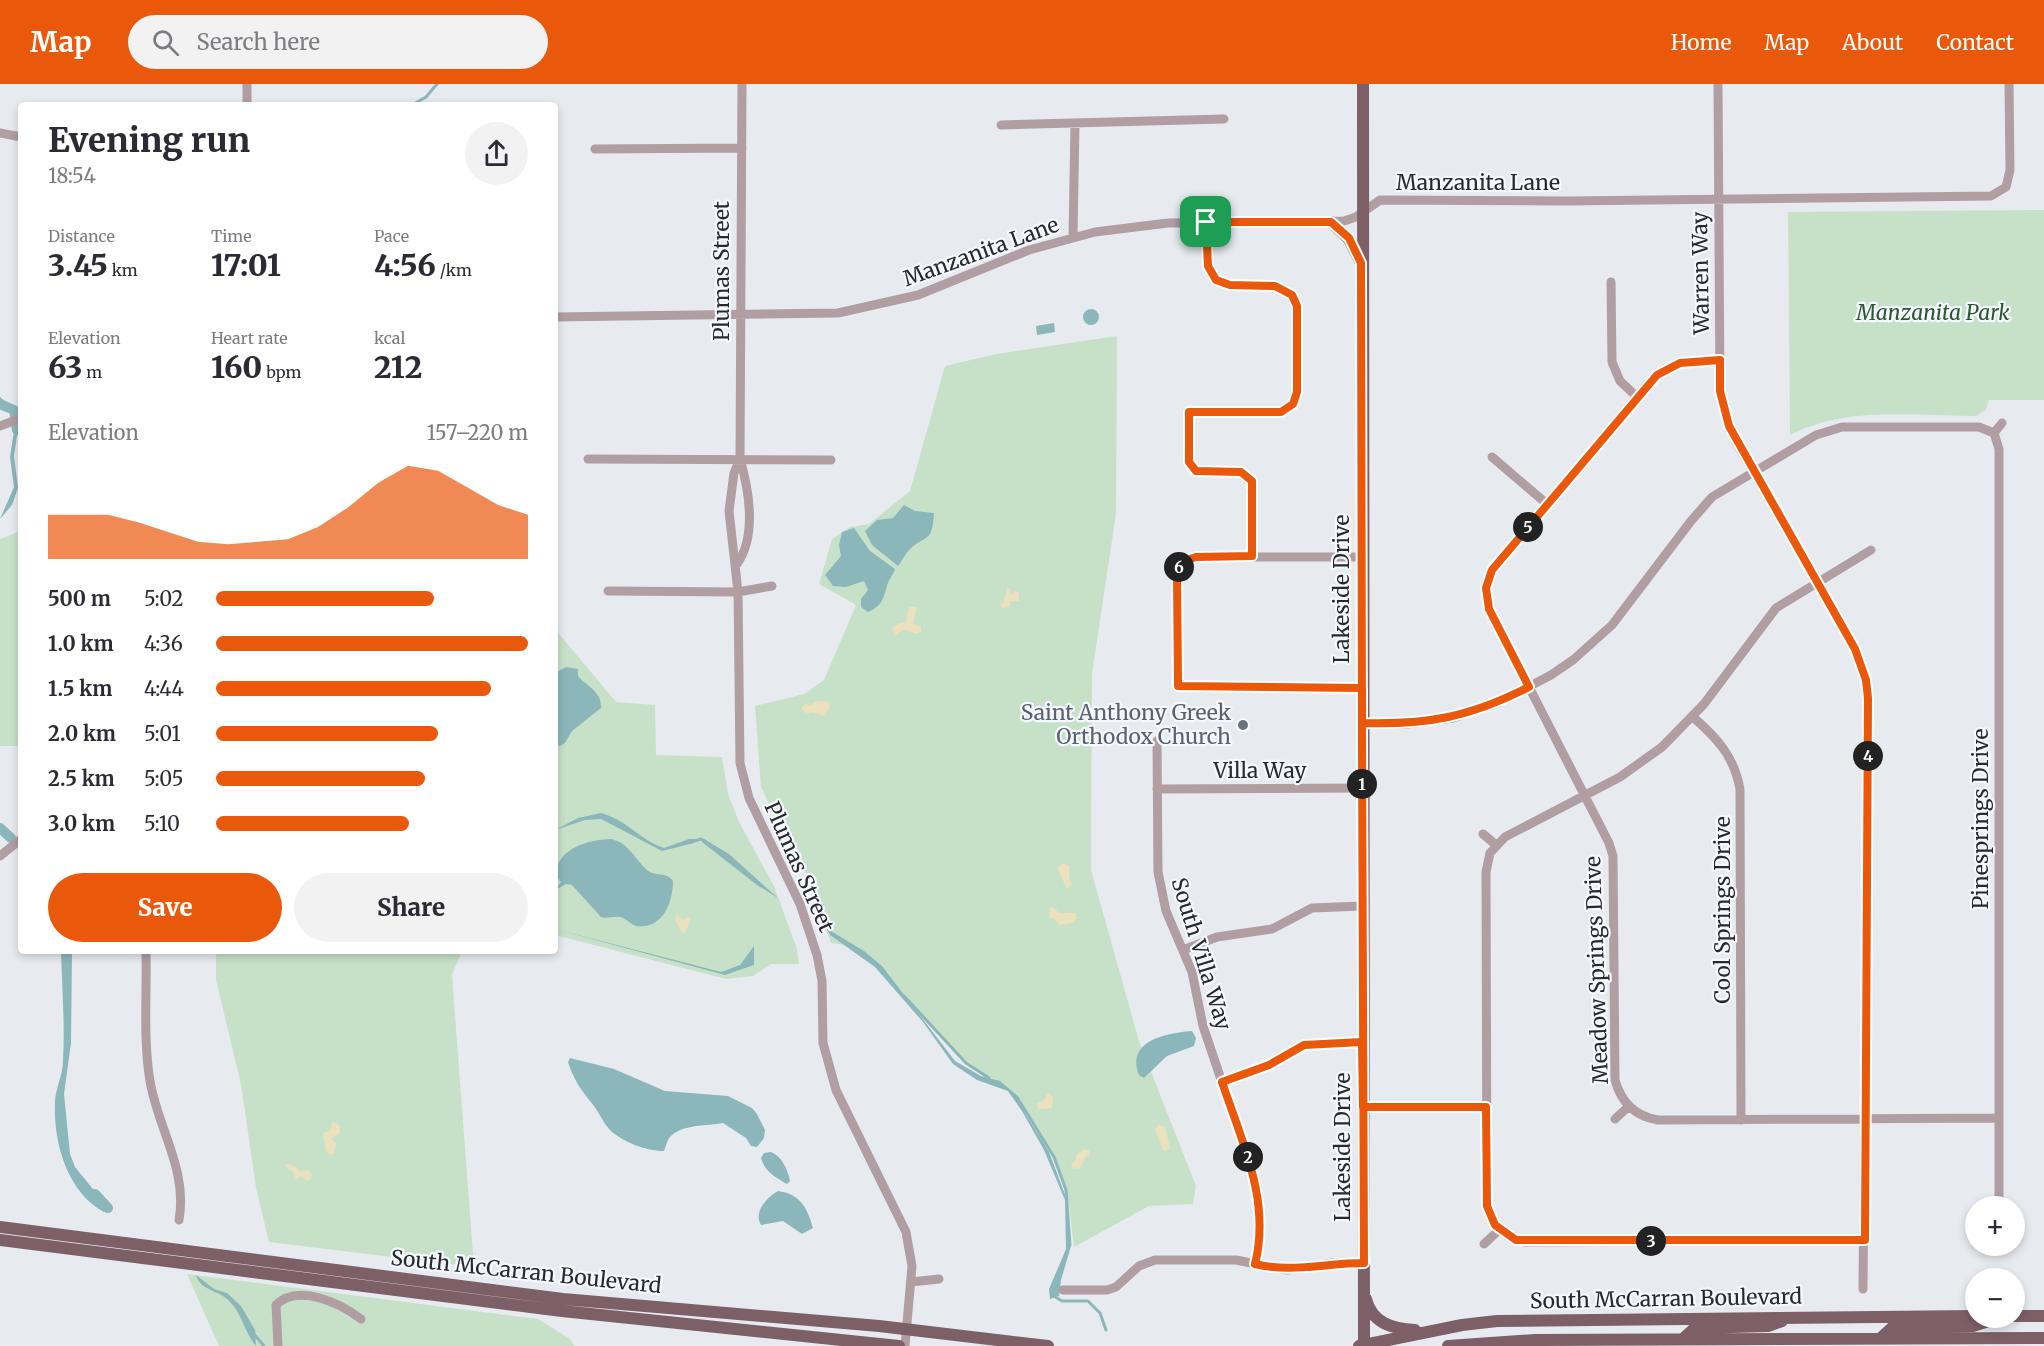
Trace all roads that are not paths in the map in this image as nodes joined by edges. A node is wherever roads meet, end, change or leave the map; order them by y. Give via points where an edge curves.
1 (247, 84) edge
2 (742, 84) edge
3 (1363, 84) edge
4 (1718, 84) edge
5 (2009, 84) edge
6 (247, 102) edge
7 (1224, 119) dead end
8 (1075, 124) junction
9 (1001, 125) dead end
10 (0, 133) edge
11 (18, 136) edge
12 (742, 148) junction
13 (595, 149) dead end
14 (1718, 200) junction
15 (1362, 211) junction
16 (1206, 222) junction
17 (1331, 222) junction
18 (1073, 237) junction
19 (1361, 263) junction
20 (1611, 282) dead end
21 (740, 316) junction
22 (558, 317) edge
23 (1720, 360) junction
24 (1637, 397) junction
25 (2002, 423) dead end
26 (1994, 433) junction
27 (1492, 457) dead end
28 (588, 459) dead end
29 (740, 459) junction
30 (831, 460) dead end
31 (1753, 471) junction
32 (1547, 504) junction
33 (1871, 550) dead end
34 (1252, 556) junction
35 (1362, 557) junction
36 (737, 564) junction
37 (1816, 581) junction
38 (772, 586) dead end
39 (608, 591) dead end
40 (738, 592) junction
41 (1529, 687) junction
42 (1362, 688) junction
43 (1693, 717) junction
44 (1362, 723) junction
45 (1157, 741) dead end
46 (1362, 788) junction
47 (1157, 789) junction
48 (1585, 795) junction
49 (1483, 834) dead end
50 (18, 841) edge
51 (1496, 844) junction
52 (0, 856) edge
53 (1362, 906) junction
54 (1183, 950) junction
55 (146, 954) edge
56 (1362, 1042) junction
57 (1222, 1082) junction
58 (1363, 1107) junction
59 (1486, 1107) junction
60 (1628, 1107) junction
61 (1999, 1118) junction
62 (1615, 1119) dead end
63 (1866, 1119) junction
64 (1741, 1120) junction
65 (1999, 1196) edge
66 (179, 1220) dead end
67 (0, 1227) edge
68 (1499, 1230) junction
69 (0, 1240) edge
70 (1865, 1240) junction
71 (1484, 1244) dead end
72 (1364, 1263) junction
73 (1255, 1264) junction
74 (939, 1279) dead end
75 (911, 1282) junction
76 (1863, 1289) dead end
77 (1063, 1290) dead end
78 (1364, 1292) junction
79 (1965, 1316) edge
80 (2025, 1316) edge
81 (2044, 1316) edge
82 (1795, 1317) junction
83 (361, 1319) dead end
84 (1965, 1326) edge
85 (907, 1329) junction
86 (1433, 1330) junction
87 (1881, 1338) junction
88 (2044, 1338) edge
89 (1683, 1339) junction
90 (278, 1346) edge
91 (899, 1346) edge
92 (905, 1346) edge
93 (1048, 1346) edge
94 (1362, 1346) edge
95 (1448, 1346) edge

1 - 6 street
2 - 12 street, Plumas Street
3 - 15 main road, Lakeside Drive
4 - 14 street, Warren Way
5 - 14 street, Manzanita Lane via 2010,170 2006,187 1991,196
7 - 8 street
8 - 9 street
8 - 18 street
10 - 11 street
12 - 13 street
12 - 21 street, Plumas Street
14 - 15 street, Manzanita Lane via 1380,200
14 - 23 street, Warren Way
15 - 17 street, Manzanita Lane via 1349,220
15 - 19 main road, Lakeside Drive
16 - 17 street, Manzanita Lane
16 - 18 street, Manzanita Lane via 1146,224
16 - 34 street via 1208,266 1216,280 1230,285 1275,286 1292,295 1297,306 1297,392 1293,404 1276,413 1189,412 1189,462 1196,471 1241,472 1252,481
17 - 19 main road via 1349,238
18 - 21 street, Manzanita Lane via 880,306 816,315
19 - 35 main road, Lakeside Drive
20 - 24 street via 1612,362 1620,381
21 - 22 street, Manzanita Lane
21 - 29 street, Plumas Street
23 - 24 street, Meadow Springs Drive via 1692,360 1668,368
23 - 31 street, Warren Way via 1723,409
24 - 32 street, Meadow Springs Drive
25 - 26 street
26 - 31 street via 1979,428 1842,427 1816,435
26 - 61 street, Pinesprings Drive via 1999,448
27 - 32 street
28 - 29 street
29 - 30 street
29 - 36 street, Plumas Street via 729,511 732,551
29 - 36 street, Plumas Street via 749,515 744,553
31 - 37 street, Warren Way
31 - 41 street via 1726,487 1700,510 1606,631 1573,660
32 - 41 street, Meadow Springs Drive via 1492,570 1486,588 1489,609
33 - 37 street
34 - 35 street
34 - 42 street via 1196,557 1181,562 1177,574 1178,686
35 - 42 main road, Lakeside Drive
36 - 40 street, Plumas Street
37 - 43 street via 1790,597 1765,620
37 - 63 street, Warren Way via 1855,649 1868,698
38 - 40 street
39 - 40 street
40 - 75 street, Plumas Street via 738,730 743,781 760,826 800,904 817,955 822,981 823,1043 836,1090 910,1249
41 - 44 street via 1498,703 1453,718 1407,724
41 - 48 street, Meadow Springs Drive
42 - 44 main road, Lakeside Drive
43 - 48 street via 1643,762
43 - 64 street, Cool Springs Drive via 1726,749 1740,789
44 - 46 main road, Lakeside Drive
45 - 47 street, South Villa Way
46 - 47 street, Villa Way
46 - 53 main road, Lakeside Drive
47 - 54 street, South Villa Way via 1160,882 1166,911
48 - 51 street
48 - 60 street, Meadow Springs Drive via 1613,856 1615,1080
49 - 51 street
50 - 52 street
51 - 59 street via 1486,872
53 - 54 street via 1312,908 1272,929 1217,937
53 - 56 main road, Lakeside Drive
54 - 57 street, South Villa Way
55 - 66 street via 150,1081 179,1174
56 - 57 street via 1304,1045 1269,1065
56 - 58 main road, Lakeside Drive
57 - 73 street, South Villa Way via 1258,1191 1259,1247
58 - 59 street
58 - 72 main road, Lakeside Drive
59 - 68 street via 1487,1206
60 - 62 street
60 - 64 street via 1658,1120
61 - 63 street
61 - 65 street, Pinesprings Drive
63 - 64 street
63 - 70 street, Warren Way
67 - 85 main road, South McCarran Boulevard via 563,1299
68 - 70 street via 1526,1242
68 - 71 street
69 - 91 main road, South McCarran Boulevard via 561,1311
70 - 76 street, Warren Way
72 - 73 street via 1287,1270
72 - 78 main road, Lakeside Drive
73 - 77 street via 1236,1260 1155,1260 1107,1290
74 - 75 street
75 - 85 street, Plumas Street
78 - 86 main road via 1371,1313 1384,1324
78 - 94 main road, Lakeside Drive
79 - 82 main road, South McCarran Boulevard
80 - 81 main road
82 - 86 main road, South McCarran Boulevard via 1539,1319
82 - 89 main road via 1768,1326 1695,1328
83 - 90 street via 329,1301 290,1296 276,1305
84 - 87 main road via 1893,1327
85 - 92 street, Plumas Street
85 - 93 main road, South McCarran Boulevard
86 - 94 main road, South McCarran Boulevard
87 - 88 main road, South McCarran Boulevard
87 - 89 main road, South McCarran Boulevard
89 - 95 main road, South McCarran Boulevard via 1507,1341

